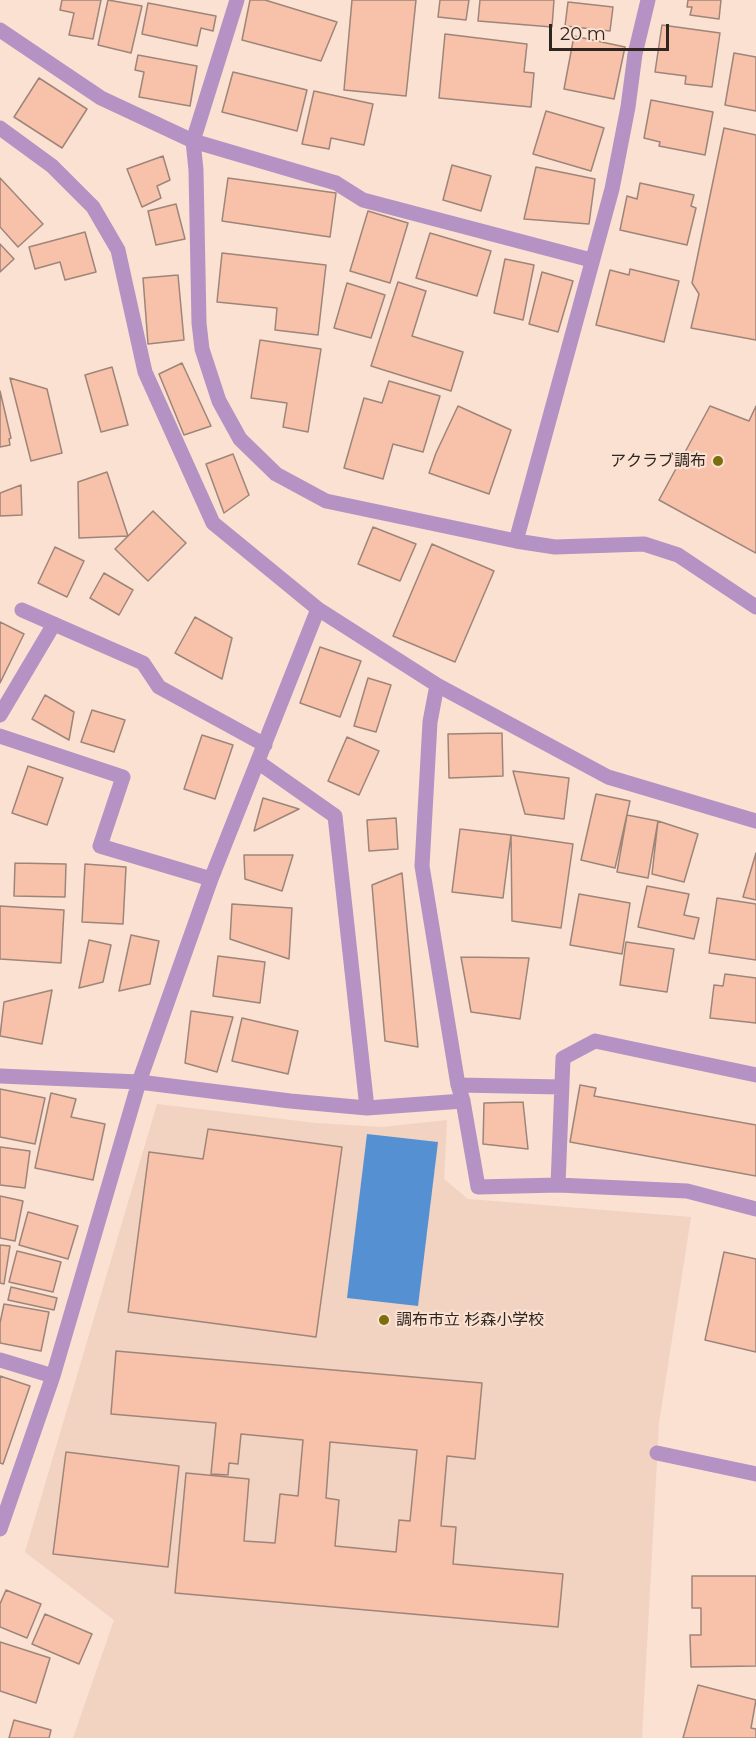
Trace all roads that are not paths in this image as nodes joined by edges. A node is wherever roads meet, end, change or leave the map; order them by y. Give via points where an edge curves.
1 (237, 0) edge
2 (648, 0) edge
3 (0, 30) edge
4 (0, 128) edge
5 (193, 141) junction
6 (591, 260) junction
7 (516, 541) junction
8 (756, 607) edge
9 (318, 609) junction
10 (22, 610) dead end
11 (54, 624) junction
12 (437, 685) junction
13 (0, 715) edge
14 (0, 736) edge
15 (265, 745) junction
16 (258, 762) junction
17 (756, 821) edge
18 (211, 879) junction
19 (756, 1075) edge
20 (0, 1076) edge
21 (139, 1082) junction
22 (458, 1085) junction
23 (561, 1087) junction
24 (463, 1101) junction
25 (367, 1108) junction
26 (558, 1185) junction
27 (756, 1209) edge
28 (0, 1360) edge
29 (53, 1376) junction
30 (657, 1453) dead end
31 (756, 1474) edge
32 (0, 1529) edge

1 - 5 street
2 - 6 street via 612,189
3 - 5 street via 101,98
4 - 9 street via 52,166 93,207 118,250 145,372 213,523
5 - 6 street via 336,183 363,200
5 - 7 street via 202,349 219,401 240,439 276,474 326,501
6 - 7 street
7 - 8 street via 555,547 644,544 678,555
9 - 12 street
9 - 15 street
10 - 11 street
11 - 13 street
11 - 15 street via 143,663 159,687
12 - 17 street via 608,777
12 - 22 street via 430,722 422,866
14 - 18 street via 123,777 100,846
15 - 16 street
16 - 18 street
16 - 25 street via 335,816
18 - 21 street
19 - 23 street via 595,1041 563,1058
20 - 21 street
21 - 25 street
21 - 29 street
22 - 23 street
22 - 24 street
23 - 26 street
24 - 25 street
24 - 26 street via 478,1187
26 - 27 street via 687,1191
28 - 29 street
29 - 32 street
30 - 31 street

